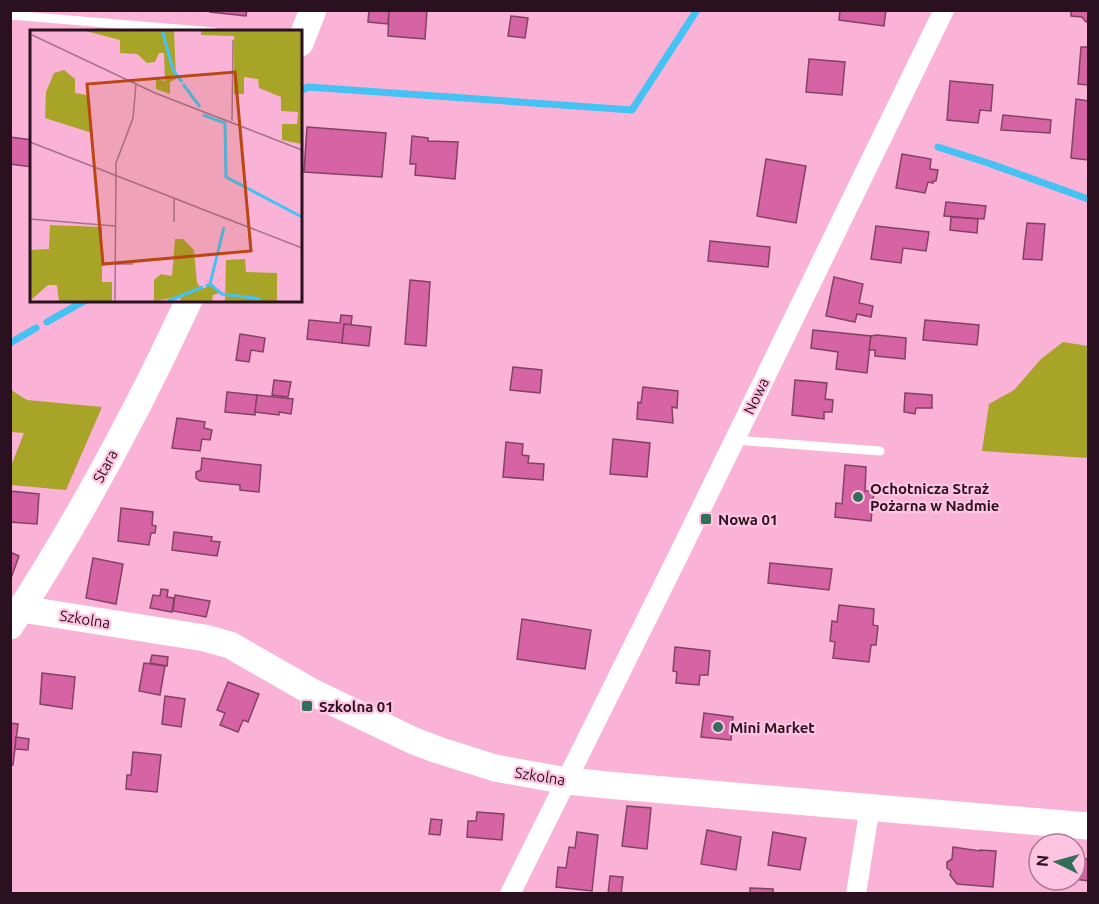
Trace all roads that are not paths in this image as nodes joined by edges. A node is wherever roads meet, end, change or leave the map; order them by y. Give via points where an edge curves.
1 (313, 10) edge
2 (944, 10) edge
3 (10, 15) edge
4 (190, 30) edge
5 (302, 38) edge
6 (188, 302) edge
7 (734, 440) junction
8 (880, 451) dead end
9 (16, 618) edge
10 (567, 781) junction
11 (870, 807) junction
12 (1089, 826) edge
13 (510, 894) edge
14 (856, 894) edge

1 - 5 street
2 - 7 street, Nowa
3 - 4 lane
6 - 9 street, Stara via 90,494
7 - 8 lane
7 - 10 street, Nowa
9 - 10 street, Szkolna via 205,638 230,645 312,692 414,741 495,768
10 - 11 street, Szkolna
10 - 13 street, Nowa
11 - 12 street, Szkolna
11 - 14 street

